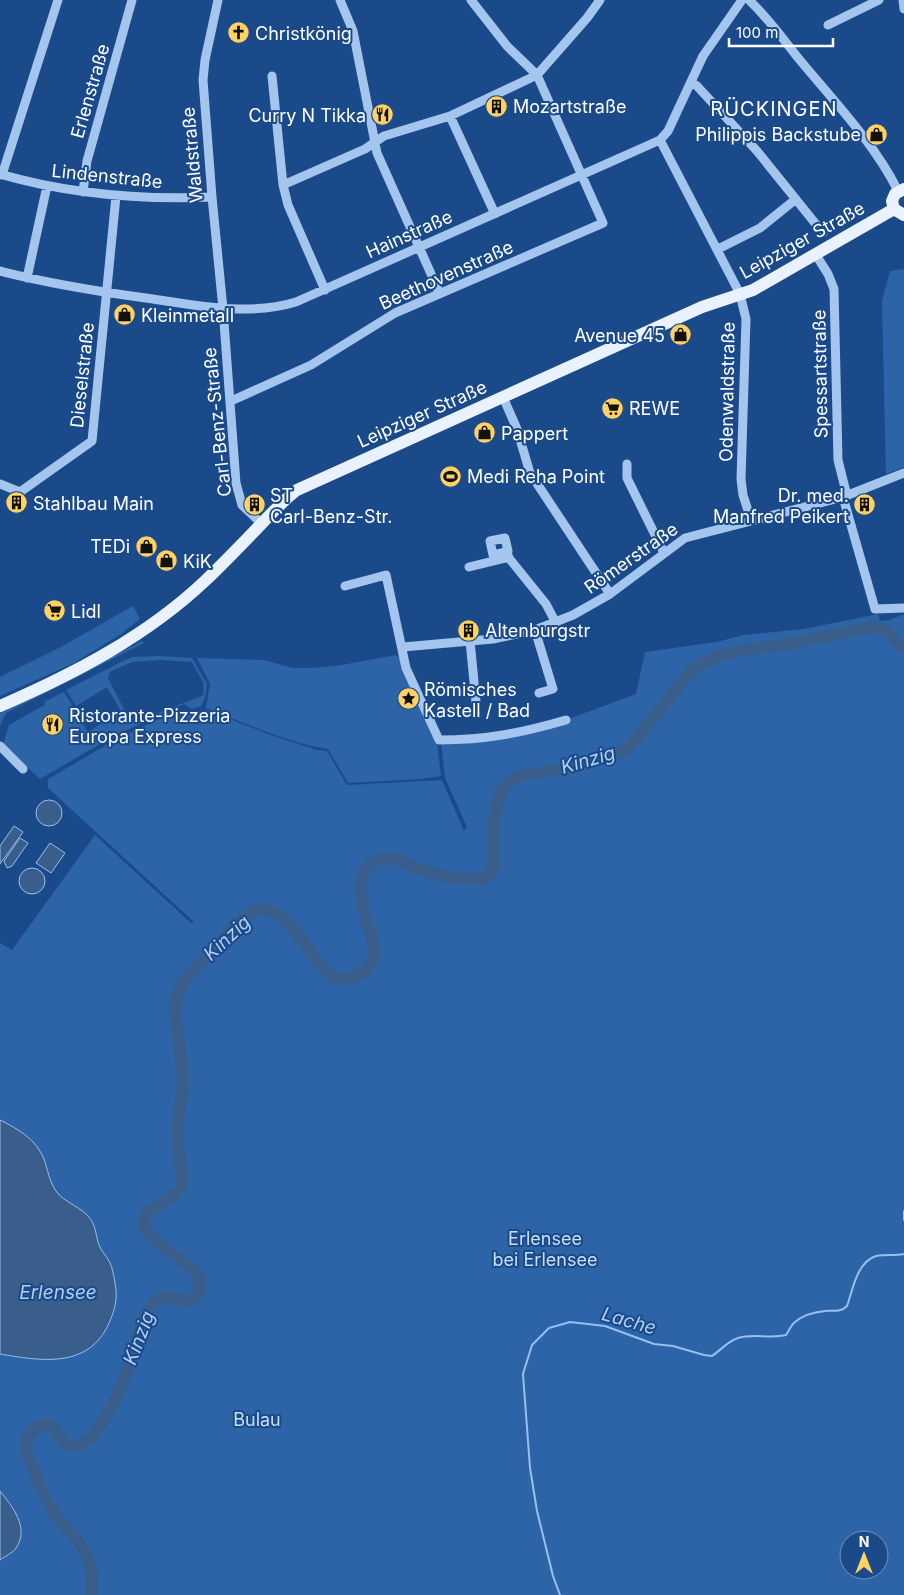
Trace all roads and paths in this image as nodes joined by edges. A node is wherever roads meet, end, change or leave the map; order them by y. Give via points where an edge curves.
1 (58, 0) edge
2 (132, 0) edge
3 (218, 0) edge
4 (340, 0) edge
5 (471, 0) edge
6 (600, 0) edge
7 (742, 0) edge
8 (750, 0) edge
9 (879, 0) edge
10 (903, 0) edge
11 (904, 9) edge
12 (828, 25) dead end
13 (272, 76) dead end
14 (537, 76) junction
15 (691, 82) junction
16 (450, 116) junction
17 (660, 140) junction
18 (374, 144) junction
19 (1, 175) edge
20 (582, 175) junction
21 (282, 185) junction
22 (47, 186) junction
23 (901, 190) edge
24 (83, 192) junction
25 (116, 196) junction
26 (212, 197) junction
27 (796, 199) junction
28 (899, 212) edge
29 (495, 214) junction
30 (823, 233) dead end
31 (419, 247) junction
32 (718, 249) junction
33 (816, 255) junction
34 (0, 271) edge
35 (26, 278) junction
36 (324, 290) junction
37 (106, 293) junction
38 (440, 294) junction
39 (740, 294) junction
40 (223, 309) junction
41 (503, 397) junction
42 (231, 401) junction
43 (626, 464) dead end
44 (904, 473) edge
45 (0, 484) edge
46 (845, 496) junction
47 (751, 520) junction
48 (261, 523) junction
49 (664, 553) junction
50 (469, 567) dead end
51 (345, 586) dead end
52 (610, 594) junction
53 (904, 608) edge
54 (556, 623) junction
55 (535, 630) junction
56 (470, 641) junction
57 (403, 647) junction
58 (539, 693) dead end
59 (476, 702) dead end
60 (0, 706) edge
61 (566, 720) dead end
62 (0, 746) edge
63 (24, 769) dead end

1 - 19 street
2 - 24 street, Erlenstraße via 87,161
3 - 26 street, Waldstraße via 203,69
4 - 18 street via 352,26
5 - 14 street via 507,46
6 - 14 street
7 - 15 street via 710,45
8 - 23 street via 843,112
9 - 12 street
10 - 11 street
13 - 21 street
14 - 16 street
14 - 20 street
15 - 17 street via 668,131
15 - 27 street via 757,151
16 - 18 street via 384,136
16 - 29 street
17 - 20 street, Hainstraße
17 - 32 street, Odenwaldstraße
18 - 21 street
18 - 31 street
19 - 22 street, Lindenstraße
20 - 29 street, Hainstraße
20 - 38 street, Beethovenstraße via 603,223
21 - 36 street
22 - 24 street, Lindenstraße
22 - 35 street
23 - 28 main road via 893,197 893,206
24 - 25 street, Lindenstraße
25 - 26 street, Lindenstraße
25 - 37 street
26 - 40 street, Waldstraße
27 - 30 street
27 - 32 street via 760,228
28 - 33 main road, Leipziger Straße
29 - 31 street, Hainstraße
31 - 36 street, Hainstraße
31 - 38 street
32 - 39 street, Odenwaldstraße
33 - 39 main road, Leipziger Straße
33 - 46 street, Spessartstraße via 834,289 838,460
34 - 35 street, Hainstraße
35 - 37 street, Hainstraße
36 - 40 street, Hainstraße via 284,306
37 - 40 street, Hainstraße
37 - 45 street, Dieselstraße via 92,441 20,492
38 - 42 street, Beethovenstraße via 395,313 311,365
39 - 41 main road, Leipziger Straße via 702,307
39 - 47 street, Odenwaldstraße via 746,319 741,479
40 - 42 street, Carl-Benz-Straße
41 - 48 main road, Leipziger Straße via 303,487 288,496
41 - 52 street via 530,473
42 - 48 street, Carl-Benz-Straße via 236,483 242,505
43 - 49 street via 626,478
44 - 46 street, Römerstraße
46 - 47 street, Römerstraße
46 - 53 street, Spessartstraße via 874,609
47 - 49 street, Römerstraße via 690,536
48 - 60 main road, Leipziger Straße via 207,580 155,622 89,664
49 - 52 street, Römerstraße
50 - 54 street via 506,554 546,604
51 - 57 street via 386,575
52 - 54 street, Römerstraße
54 - 55 street, Römerstraße
55 - 56 street, Römerstraße
55 - 58 street via 553,689
56 - 57 street, Römerstraße
56 - 59 street
57 - 61 street via 406,668 439,740 508,736
62 - 63 street

